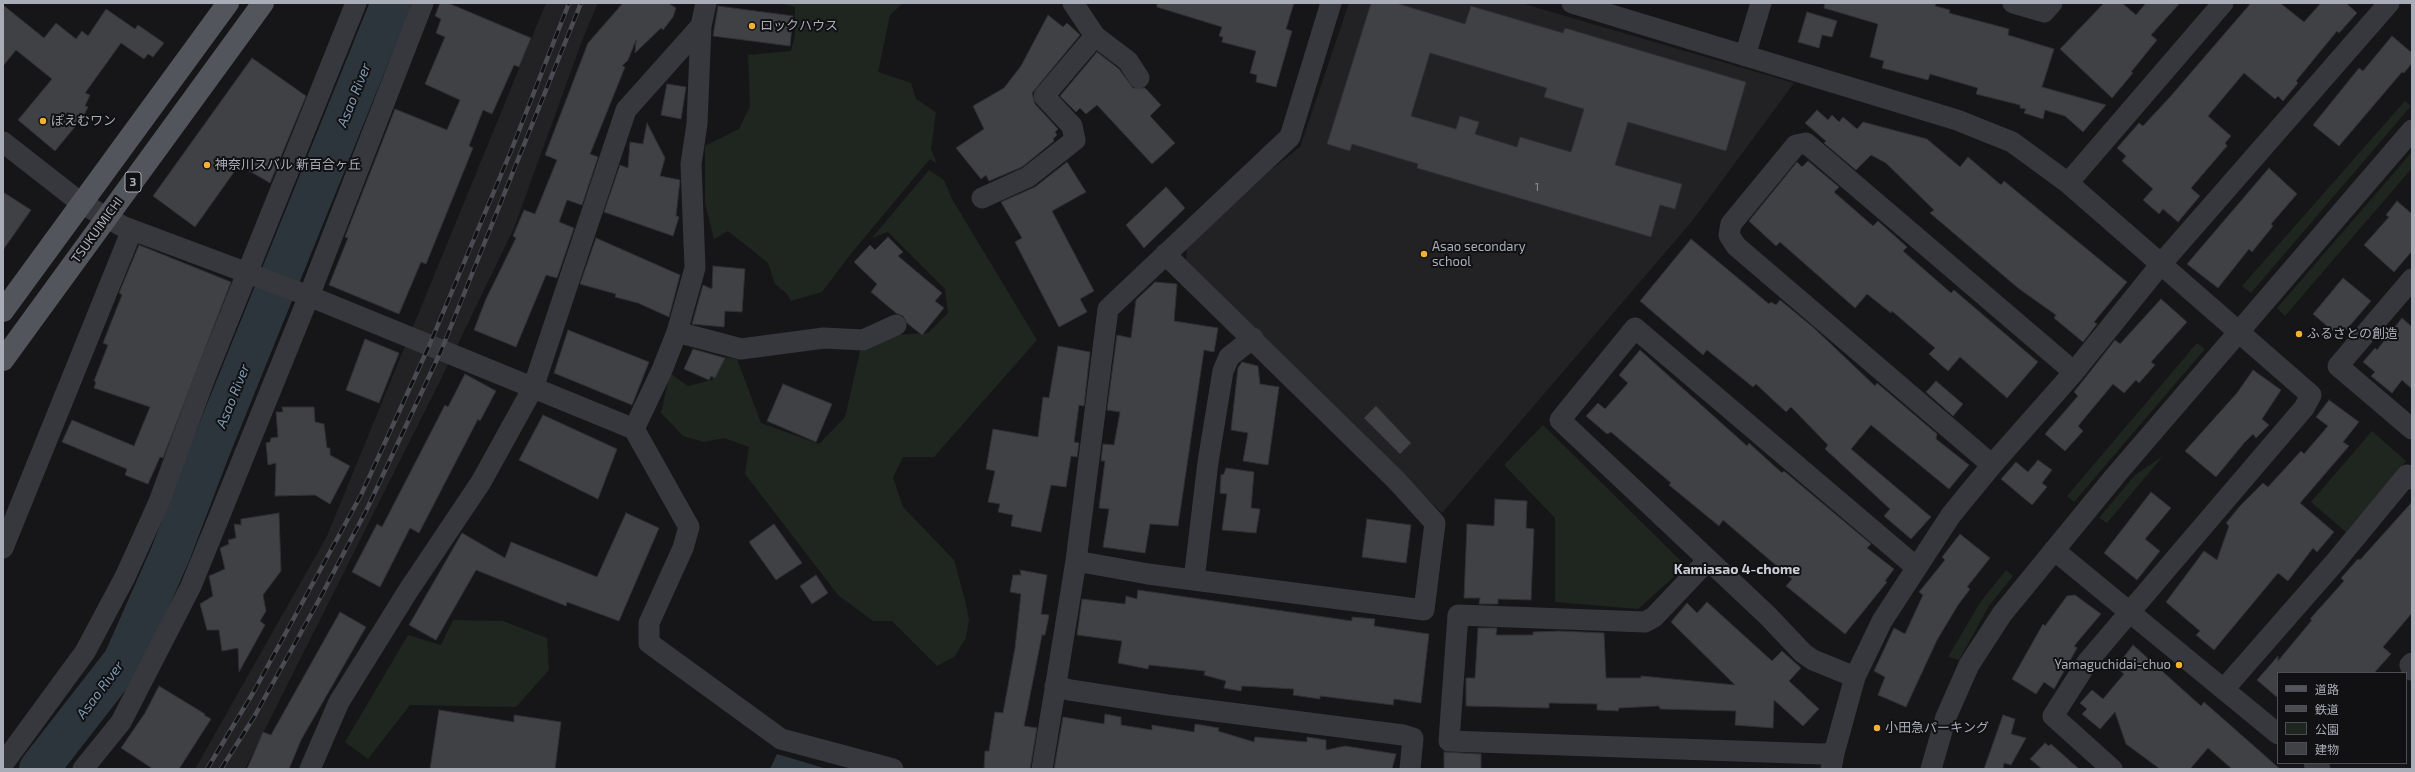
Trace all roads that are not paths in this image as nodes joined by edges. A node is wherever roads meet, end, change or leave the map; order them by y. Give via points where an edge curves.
1 (228, 3) edge
2 (263, 3) edge
3 (356, 3) edge
4 (423, 3) edge
5 (706, 3) edge
6 (1073, 3) edge
7 (1331, 3) edge
8 (1572, 3) edge
9 (1760, 3) edge
10 (2013, 3) edge
11 (2052, 3) edge
12 (2216, 5) edge
13 (2379, 6) edge
14 (701, 26) junction
15 (1095, 36) junction
16 (1745, 56) junction
17 (1139, 78) dead end
18 (2412, 130) edge
19 (3, 142) edge
20 (2068, 183) junction
21 (982, 198) dead end
22 (81, 203) junction
23 (106, 218) junction
24 (132, 230) junction
25 (1165, 254) junction
26 (2161, 264) junction
27 (255, 277) junction
28 (2412, 279) edge
29 (300, 293) junction
30 (3, 311) edge
31 (896, 325) dead end
32 (677, 332) junction
33 (2238, 332) junction
34 (1253, 338) junction
35 (3, 360) edge
36 (2074, 372) junction
37 (533, 388) junction
38 (634, 429) junction
39 (2412, 429) edge
40 (1992, 465) junction
41 (2412, 479) edge
42 (3, 548) edge
43 (2054, 550) junction
44 (1708, 560) junction
45 (1076, 562) junction
46 (1916, 567) junction
47 (1194, 580) junction
48 (2130, 612) junction
49 (2412, 662) edge
50 (2412, 670) edge
51 (1855, 677) junction
52 (1055, 686) junction
53 (2224, 690) junction
54 (2277, 733) edge
55 (1832, 761) edge
56 (3, 764) edge
57 (83, 769) edge
58 (310, 769) edge
59 (893, 769) edge
60 (1042, 769) edge
61 (1410, 769) edge
62 (1931, 769) edge
63 (2112, 769) edge

1 - 22 main road, 3
2 - 23 main road, TSUKUIMICHI / 3
3 - 27 street
4 - 29 street
5 - 14 street
6 - 15 street
7 - 25 street via 1290,137
8 - 16 street
9 - 16 street
10 - 11 street via 2044,12
12 - 20 street
13 - 26 street
14 - 32 street via 697,124 691,164 695,268
14 - 37 street via 626,110
15 - 17 street via 1128,61
15 - 21 street via 1044,96 1072,126 1074,140 1028,177
16 - 20 street via 1957,120 2012,142
18 - 33 street
19 - 22 street
20 - 26 street
22 - 23 street
22 - 30 main road, 3
23 - 24 street
23 - 35 main road, TSUKUIMICHI / 3
24 - 27 street
24 - 42 street
25 - 34 street
25 - 45 street via 1108,309
26 - 33 street
26 - 36 street
27 - 29 street
27 - 56 street via 204,380 159,502 125,577 85,652
28 - 39 street via 2338,366
29 - 37 street
29 - 57 street via 191,586 121,722
31 - 32 street via 863,340 824,338 741,349
32 - 38 street
33 - 43 street
33 - 48 street via 2311,396 2304,408
34 - 47 street via 1229,357 1223,371 1208,462
34 - 47 street via 1397,480 1435,523 1424,610
36 - 40 street
36 - 40 street via 1806,143 1796,145 1731,224 1729,235 1736,246
37 - 38 street
37 - 58 street via 481,482 408,591 339,702
38 - 59 street via 689,527 683,548 649,623 649,643 781,739
40 - 46 street via 1952,515
41 - 53 street via 2407,475
43 - 48 street
43 - 62 street via 2002,614 1969,665 1946,717
44 - 46 street via 1560,420 1635,328
44 - 51 street via 1803,653
44 - 55 street via 1654,617 1645,622 1458,615 1449,741 1822,754
45 - 47 street
45 - 52 street
46 - 51 street via 1882,621
48 - 53 street
48 - 63 street via 2088,661 2053,716
49 - 50 street
51 - 55 street
52 - 60 street
52 - 61 street via 1168,705 1403,735 1413,738
53 - 54 street

